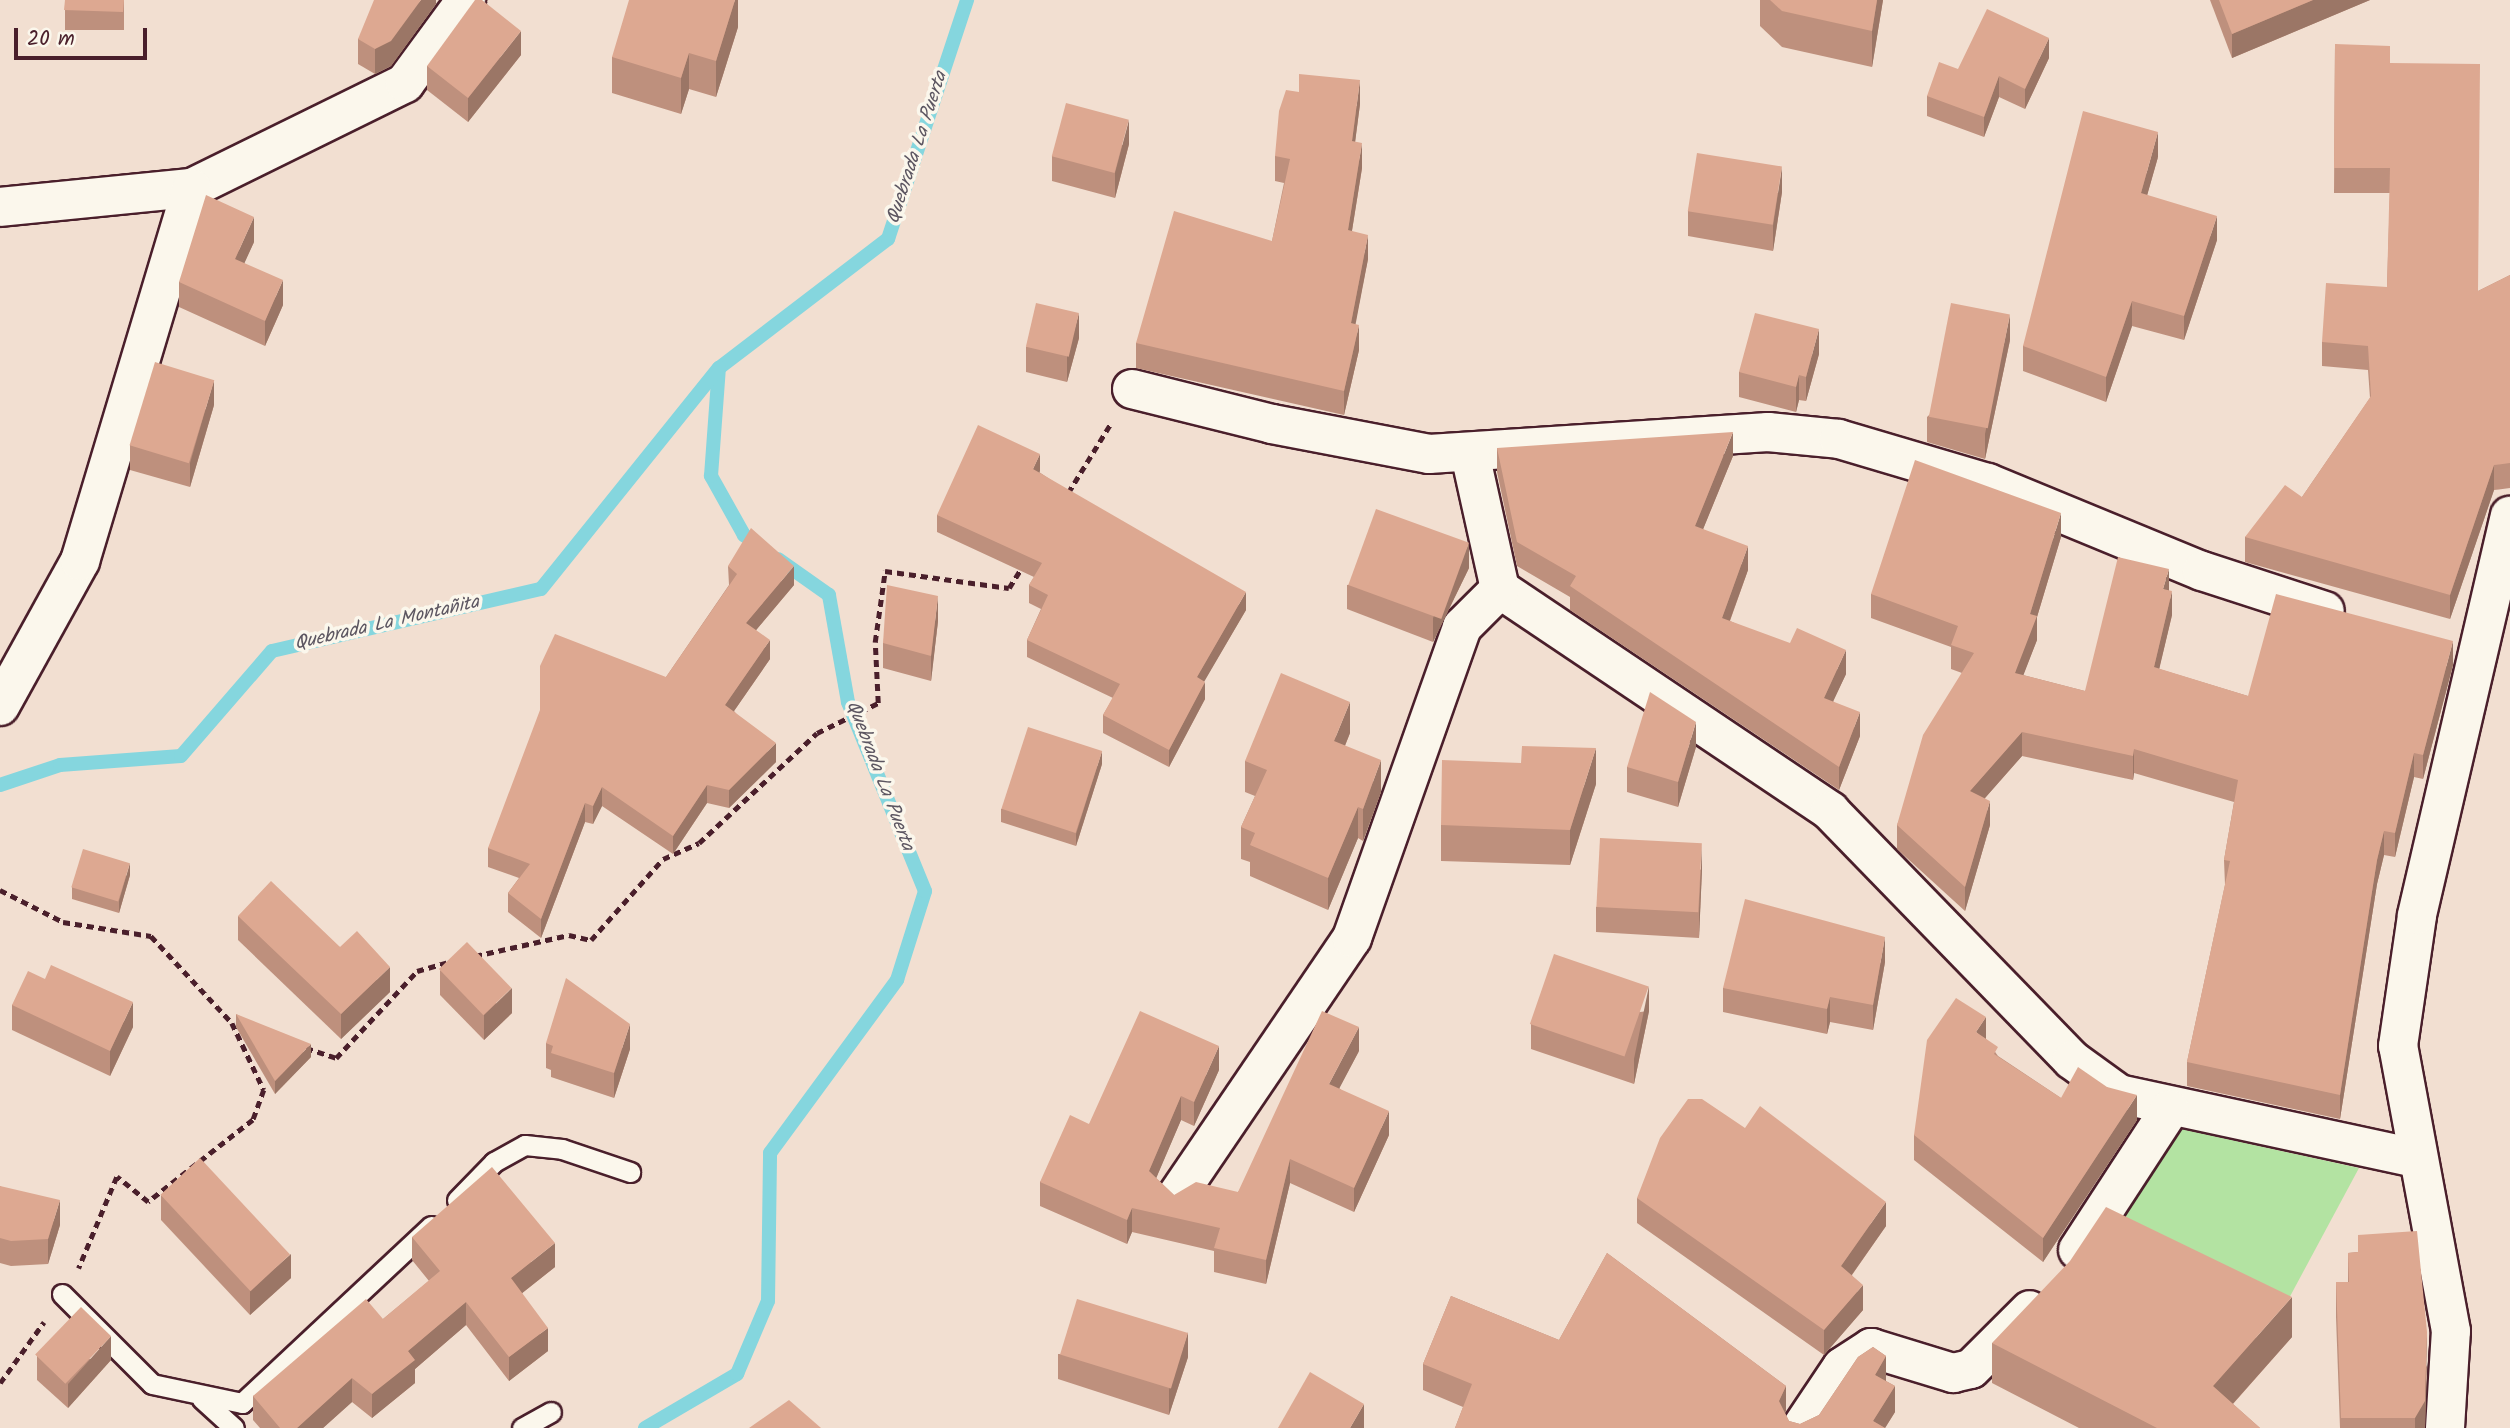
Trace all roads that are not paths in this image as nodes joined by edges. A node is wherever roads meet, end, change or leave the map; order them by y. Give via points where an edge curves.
1 (466, 0) edge
2 (192, 188) junction
3 (0, 207) edge
4 (1132, 389) road end
5 (1470, 454) junction
6 (2510, 516) edge
7 (1500, 589) junction
8 (2366, 622) edge
9 (2442, 640) edge
10 (2480, 649) junction
11 (0, 706) edge
12 (2170, 1110) junction
13 (2415, 1158) junction
14 (630, 1172) dead end
15 (1177, 1197) edge
16 (62, 1294) road end
17 (202, 1399) junction
18 (551, 1412) dead end
19 (234, 1428) edge
20 (522, 1428) edge
21 (1801, 1428) edge
22 (2445, 1428) edge

1 - 2 street via 405,83
2 - 3 street
2 - 11 street via 80,561
4 - 5 street via 1272,424 1429,454
5 - 7 street
5 - 8 street via 1768,432 1839,439 1988,483 2202,571
6 - 10 street
7 - 12 street via 1830,811 2072,1060 2119,1094
7 - 15 street via 1462,627 1352,938
9 - 10 street
10 - 13 street via 2417,915 2398,1046
12 - 13 street
12 - 21 street via 2054,1286 1971,1369 1953,1373 1871,1348 1842,1367
13 - 22 street via 2451,1332
14 - 17 lane via 562,1149 525,1145 495,1161 242,1403
16 - 17 lane via 152,1384
17 - 19 lane
18 - 20 lane

